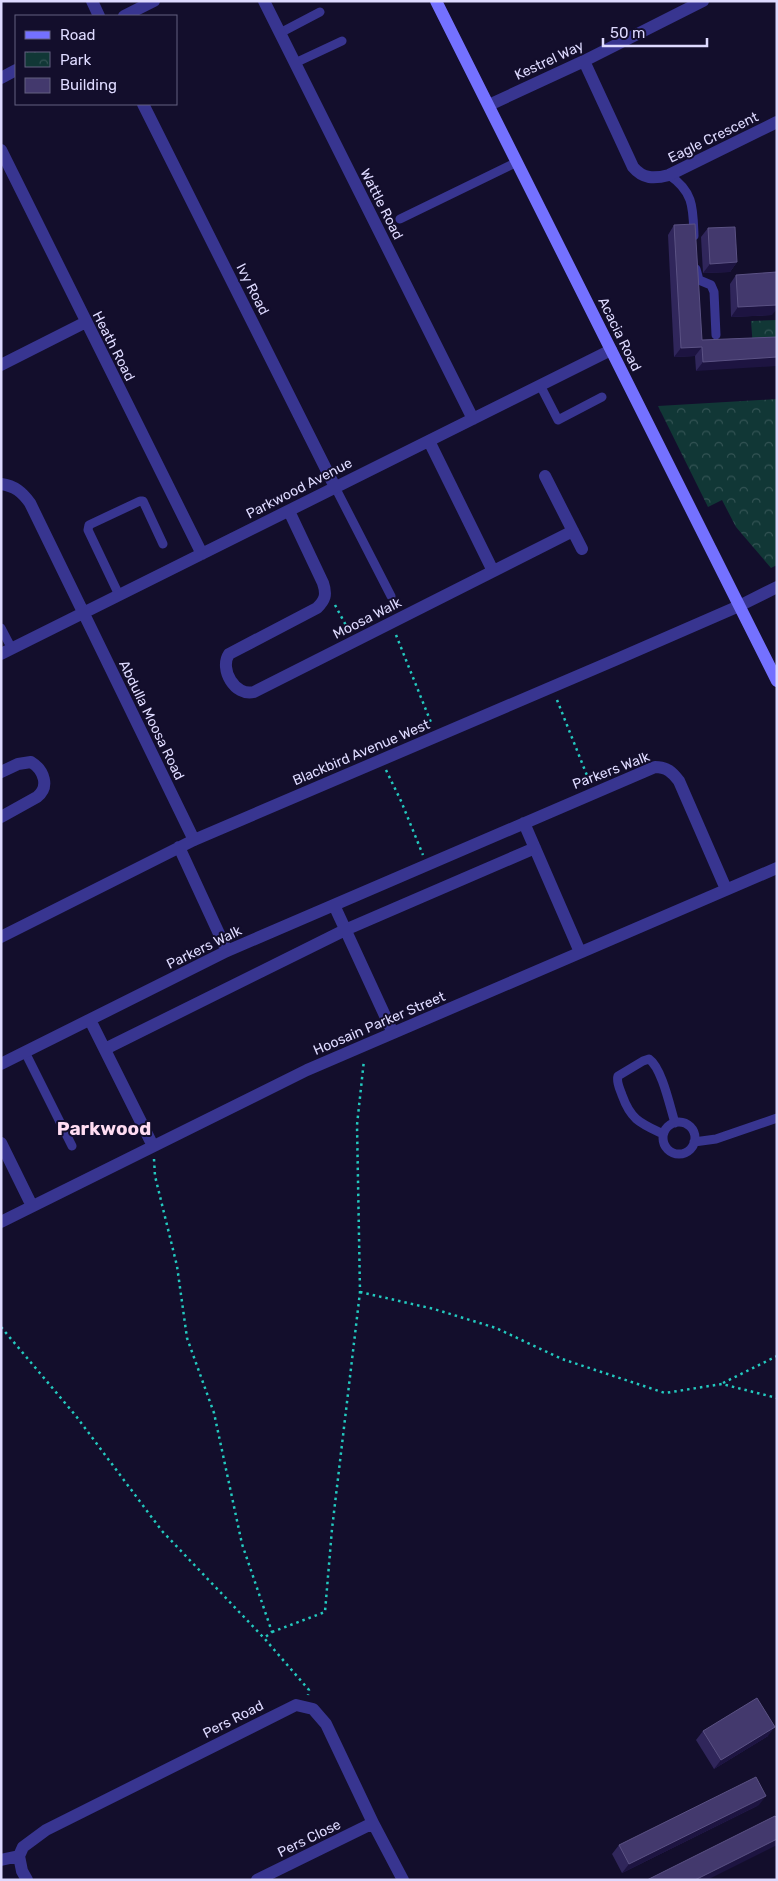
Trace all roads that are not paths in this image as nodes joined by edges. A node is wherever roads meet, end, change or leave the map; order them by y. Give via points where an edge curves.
1 (92, 1) edge
2 (154, 1) edge
3 (264, 1) edge
4 (436, 1) edge
5 (703, 1) edge
6 (320, 12) dead end
7 (99, 15) edge
8 (126, 15) edge
9 (280, 33) junction
10 (342, 41) dead end
11 (584, 61) junction
12 (295, 63) junction
13 (15, 71) edge
14 (1, 78) edge
15 (144, 105) edge
16 (489, 105) junction
17 (777, 122) edge
18 (1, 150) edge
19 (517, 162) junction
20 (669, 175) junction
21 (400, 219) dead end
22 (695, 245) edge
23 (696, 263) edge
24 (86, 322) junction
25 (716, 335) dead end
26 (611, 350) junction
27 (1, 365) edge
28 (540, 385) junction
29 (602, 397) dead end
30 (473, 419) junction
31 (429, 441) junction
32 (545, 476) dead end
33 (1, 484) edge
34 (335, 487) junction
35 (289, 511) junction
36 (573, 531) junction
37 (162, 544) dead end
38 (582, 549) dead end
39 (202, 554) junction
40 (493, 571) junction
41 (777, 586) edge
42 (119, 595) junction
43 (391, 596) dead end
44 (738, 606) junction
45 (83, 613) junction
46 (1, 628) edge
47 (6, 651) edge
48 (777, 681) edge
49 (1, 772) edge
50 (1, 817) edge
51 (524, 823) junction
52 (194, 840) junction
53 (179, 848) junction
54 (535, 848) junction
55 (777, 868) edge
56 (726, 889) junction
57 (334, 905) junction
58 (345, 930) junction
59 (2, 934) edge
60 (227, 951) junction
61 (580, 952) junction
62 (90, 1020) junction
63 (393, 1033) junction
64 (105, 1049) junction
65 (25, 1052) junction
66 (1, 1064) edge
67 (777, 1118) edge
68 (675, 1123) junction
69 (663, 1134) junction
70 (694, 1142) junction
71 (1, 1143) edge
72 (72, 1146) dead end
73 (153, 1146) junction
74 (32, 1206) junction
75 (1, 1222) edge
76 (373, 1823) junction
77 (19, 1856) junction
78 (1, 1860) edge
79 (27, 1880) edge
80 (257, 1880) edge
81 (403, 1880) edge

1 - 7 street
2 - 8 street
3 - 9 street, Wattle Road
4 - 16 street, Acacia Road
5 - 11 street, Kestrel Way
6 - 9 lane
9 - 12 street, Wattle Road
10 - 12 lane
11 - 16 street, Kestrel Way
11 - 20 street, Eagle Crescent via 633,167 641,175 660,178
12 - 30 street, Wattle Road
13 - 14 street
15 - 34 street, Ivy Road
16 - 19 street, Acacia Road
17 - 20 street, Eagle Crescent
18 - 24 street, Heath Road
19 - 21 lane
19 - 26 street, Acacia Road
20 - 22 lane via 679,182 690,198
23 - 25 lane via 699,280 710,285 714,292
24 - 27 street
24 - 39 street, Heath Road
26 - 28 street, Parkwood Avenue
26 - 44 street, Acacia Road
28 - 29 lane via 558,420
28 - 30 street, Parkwood Avenue
30 - 31 street, Parkwood Avenue
31 - 34 street, Parkwood Avenue
31 - 40 street
32 - 36 street
33 - 45 street, Abdulla Moosa Road via 14,486 30,503
34 - 35 street, Parkwood Avenue
34 - 43 lane
35 - 39 street, Parkwood Avenue
35 - 40 street, Moosa Walk via 323,583 325,600 317,608 229,654 226,668 233,686 242,692 254,692
36 - 38 street
36 - 40 street, Moosa Walk
37 - 42 lane via 143,501 88,527
39 - 42 street, Parkwood Avenue
41 - 44 street, Blackbird Avenue West
42 - 45 street, Parkwood Avenue
44 - 48 street, Acacia Road
44 - 52 street, Blackbird Avenue West
45 - 47 street, Parkwood Avenue
45 - 52 street, Abdulla Moosa Road
46 - 47 lane
49 - 50 street via 31,762 40,770 45,787 37,798
51 - 54 street
51 - 56 street, Parkers Walk via 643,770 663,767 679,781
51 - 57 street, Parkers Walk
52 - 53 street, Blackbird Avenue West
53 - 59 street, Blackbird Avenue West
53 - 60 street
54 - 58 street
54 - 61 street
55 - 56 street, Hoosain Parker Street
56 - 61 street, Hoosain Parker Street
57 - 58 street
57 - 60 street, Parkers Walk
58 - 63 street
58 - 64 street
60 - 62 street, Parkers Walk
61 - 63 street, Hoosain Parker Street
62 - 64 street
62 - 65 street, Parkers Walk
63 - 73 street, Hoosain Parker Street via 307,1070
64 - 73 street
65 - 66 street, Parkers Walk
65 - 72 lane
67 - 70 lane via 716,1139
68 - 69 lane
68 - 69 lane via 653,1062 649,1059 643,1061 618,1076 627,1108 634,1118
68 - 70 lane via 690,1127
69 - 70 lane via 667,1150 677,1154 688,1151
71 - 74 street
73 - 74 street, Hoosain Parker Street
74 - 75 street, Hoosain Parker Street
76 - 77 street, Pers Road via 326,1724 313,1709 296,1705 46,1830 24,1847
76 - 80 street, Pers Close
76 - 81 street
77 - 78 street
77 - 79 street

